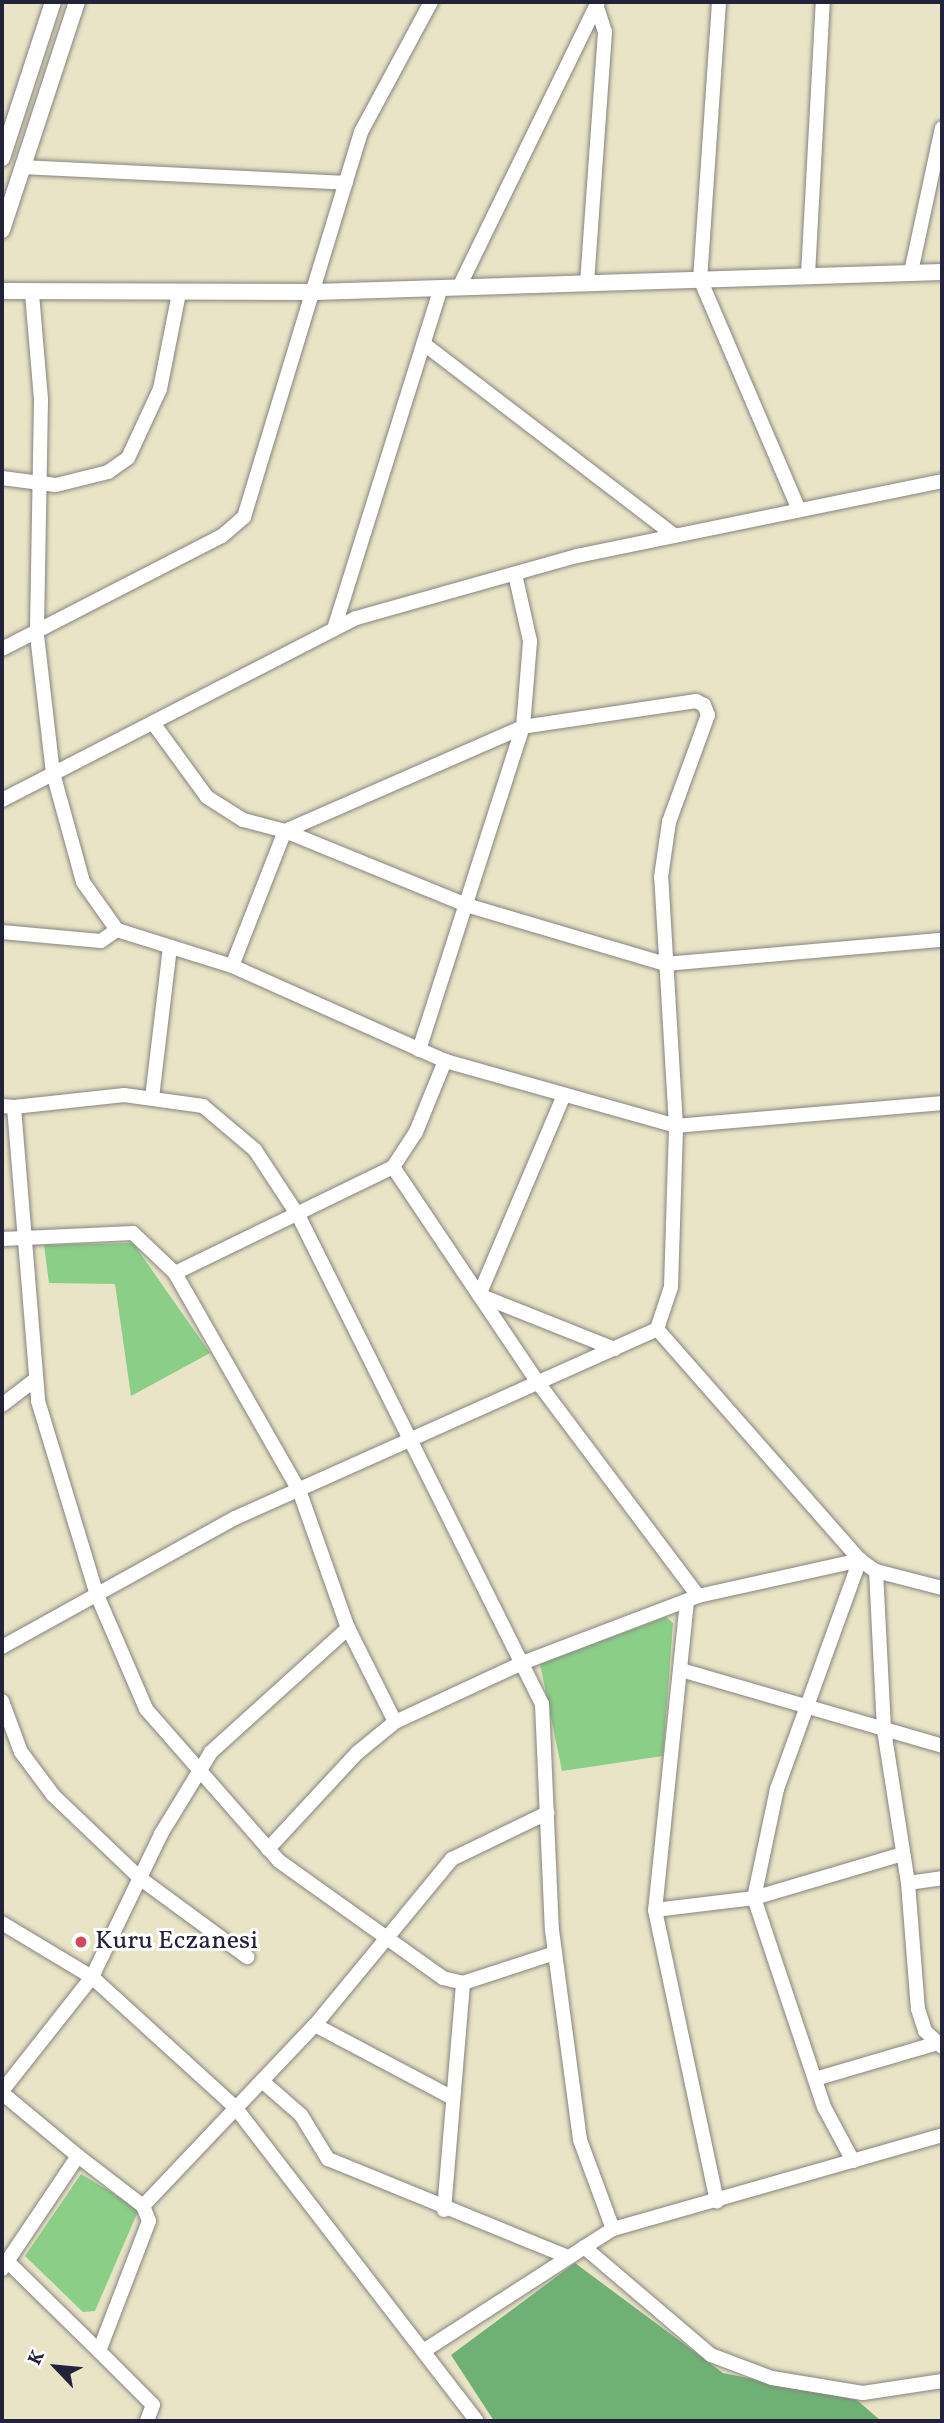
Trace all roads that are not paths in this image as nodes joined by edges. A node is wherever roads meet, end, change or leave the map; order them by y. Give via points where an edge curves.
1 (53, 2) edge
2 (77, 2) edge
3 (432, 2) edge
4 (719, 2) edge
5 (823, 2) edge
6 (597, 3) edge
7 (942, 128) edge
8 (2, 158) edge
9 (23, 167) junction
10 (346, 184) junction
11 (2, 230) edge
12 (911, 272) junction
13 (942, 272) edge
14 (808, 275) junction
15 (700, 279) junction
16 (587, 283) junction
17 (459, 287) junction
18 (442, 288) junction
19 (2, 291) edge
20 (315, 292) junction
21 (179, 293) junction
22 (32, 294) junction
23 (424, 344) junction
24 (2, 478) edge
25 (942, 481) edge
26 (39, 486) junction
27 (798, 508) junction
28 (674, 535) junction
29 (516, 574) junction
30 (334, 629) junction
31 (37, 635) junction
32 (2, 649) edge
33 (153, 723) junction
34 (523, 727) junction
35 (53, 773) junction
36 (2, 800) edge
37 (285, 831) junction
38 (466, 905) junction
39 (117, 930) junction
40 (2, 932) edge
41 (942, 940) edge
42 (170, 947) junction
43 (665, 964) junction
44 (232, 966) junction
45 (419, 1050) junction
46 (444, 1061) junction
47 (564, 1095) junction
48 (152, 1098) junction
49 (942, 1103) edge
50 (8, 1106) edge
51 (676, 1126) junction
52 (393, 1167) junction
53 (297, 1214) junction
54 (24, 1237) junction
55 (2, 1239) edge
56 (175, 1273) junction
57 (479, 1294) junction
58 (657, 1329) junction
59 (615, 1349) junction
60 (36, 1379) junction
61 (539, 1384) junction
62 (2, 1405) edge
63 (410, 1441) junction
64 (299, 1490) junction
65 (860, 1560) junction
66 (876, 1571) junction
67 (942, 1588) edge
68 (97, 1595) junction
69 (692, 1599) junction
70 (348, 1628) junction
71 (2, 1647) edge
72 (522, 1663) junction
73 (681, 1670) junction
74 (2, 1701) edge
75 (806, 1702) junction
76 (395, 1722) junction
77 (884, 1730) junction
78 (942, 1746) edge
79 (197, 1775) junction
80 (547, 1813) junction
81 (268, 1849) junction
82 (903, 1854) junction
83 (942, 1878) edge
84 (141, 1879) junction
85 (908, 1883) junction
86 (754, 1898) junction
87 (655, 1910) junction
88 (2, 1923) edge
89 (383, 1937) junction
90 (555, 1953) junction
91 (247, 1957) dead end
92 (92, 1977) junction
93 (463, 1983) junction
94 (315, 2025) junction
95 (940, 2045) edge
96 (815, 2079) junction
97 (262, 2081) junction
98 (2, 2092) edge
99 (453, 2098) junction
100 (235, 2107) junction
101 (942, 2135) edge
102 (78, 2156) junction
103 (853, 2161) junction
104 (717, 2201) junction
105 (143, 2206) junction
106 (444, 2210) junction
107 (613, 2229) junction
108 (584, 2247) junction
109 (568, 2257) junction
110 (5, 2265) edge
111 (425, 2350) junction
112 (99, 2351) junction
113 (942, 2381) edge
114 (147, 2421) edge
115 (477, 2421) edge

1 - 8 street
2 - 9 street
3 - 10 street via 361,132
4 - 15 street
5 - 14 street
6 - 16 street via 605,32
6 - 17 street
7 - 12 street
9 - 10 street
9 - 11 street
10 - 20 street
12 - 13 street
12 - 14 street
14 - 15 street
15 - 16 street
15 - 27 street
16 - 17 street
17 - 18 street
18 - 20 street
18 - 23 street
19 - 22 street
20 - 21 street
20 - 31 street via 244,517 222,536
21 - 22 street
21 - 26 street via 160,389 133,452 108,472
22 - 26 street via 41,400
23 - 28 street
23 - 30 street
24 - 26 street
25 - 27 street
26 - 31 street
27 - 28 street
28 - 29 street
29 - 30 street
29 - 34 street via 530,640
30 - 33 street
31 - 32 street
31 - 35 street
33 - 35 street
33 - 37 street via 207,797 243,820
34 - 37 street
34 - 38 street
34 - 43 street via 696,701 704,705 708,715 696,756 669,822 661,877
35 - 36 street
35 - 39 street via 83,882
37 - 38 street
37 - 44 street
38 - 43 street
38 - 45 street
39 - 40 street via 101,941
39 - 42 street
41 - 43 street
42 - 44 street
42 - 48 street
43 - 51 street
44 - 45 street
45 - 46 street
46 - 47 street
46 - 52 street via 416,1132
47 - 51 street
47 - 57 street
48 - 50 street
48 - 53 street via 203,1106 225,1122 255,1150
49 - 51 street
50 - 54 street
51 - 58 street via 671,1287
52 - 53 street
52 - 57 street
53 - 56 street
53 - 63 street
54 - 55 street
54 - 56 street via 133,1233
54 - 60 street
56 - 64 street
57 - 59 street
57 - 61 street
58 - 59 street
58 - 65 street
59 - 61 street
60 - 62 street
60 - 68 street
61 - 63 street
61 - 69 street
63 - 64 street
63 - 72 street
64 - 68 street
64 - 70 street
65 - 66 street
65 - 69 street
65 - 75 street
66 - 67 street
66 - 77 street
68 - 71 street
68 - 79 street via 146,1709
69 - 72 street
69 - 73 street
70 - 76 street
70 - 79 street via 211,1752
72 - 76 street
72 - 80 street via 542,1703
73 - 75 street
73 - 87 street
74 - 84 street via 22,1752 53,1795
75 - 77 street
75 - 86 street via 777,1789
76 - 81 street via 357,1753
77 - 78 street
77 - 82 street
79 - 81 street
79 - 84 street
80 - 89 street via 470,1846
80 - 90 street
81 - 89 street
82 - 85 street
82 - 86 street
83 - 85 street
84 - 91 street
84 - 92 street
85 - 95 street via 918,2009
86 - 87 street
86 - 96 street
87 - 104 street
88 - 92 street
89 - 93 street via 443,1978
89 - 94 street
90 - 93 street
90 - 107 street via 580,2140
92 - 98 street
92 - 100 street
93 - 99 street
94 - 97 street
94 - 99 street
95 - 96 street
96 - 103 street
97 - 100 street
97 - 106 street via 301,2115 328,2159
98 - 102 street
99 - 106 street
100 - 105 street
100 - 111 street
101 - 103 street
102 - 105 street
102 - 110 street
103 - 104 street
104 - 107 street
105 - 112 street via 149,2221
106 - 109 street
107 - 108 street
108 - 109 street
108 - 113 street via 711,2354 772,2378 863,2393
109 - 111 street
110 - 112 street
111 - 115 street
112 - 114 street via 153,2405

